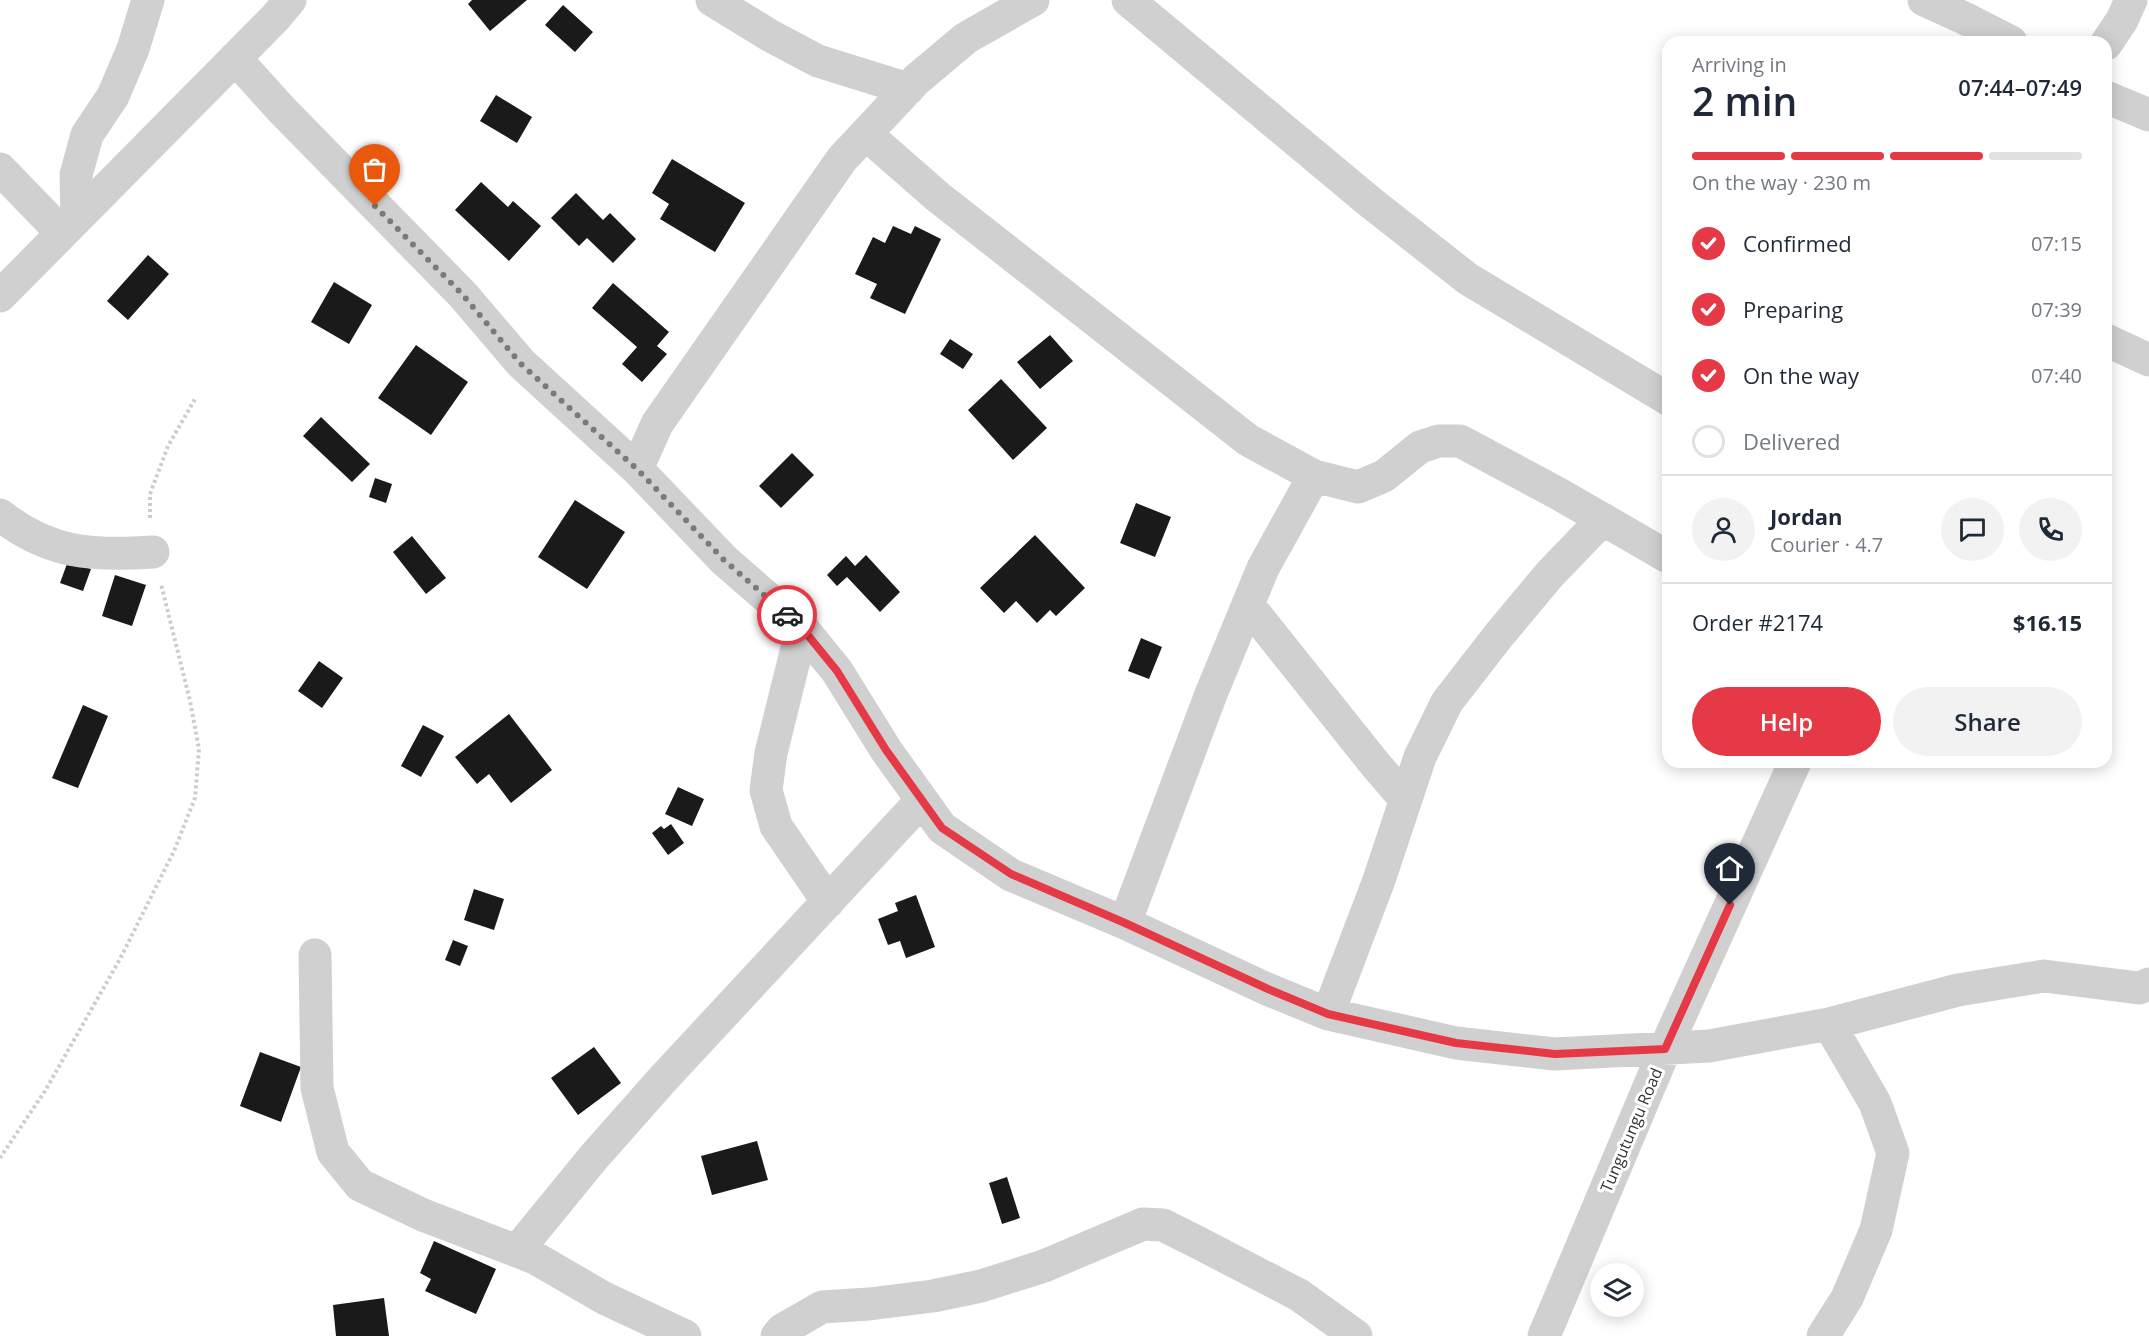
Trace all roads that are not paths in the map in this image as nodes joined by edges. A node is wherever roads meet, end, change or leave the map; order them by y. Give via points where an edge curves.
1 (148, 0) edge
2 (712, 0) edge
3 (1033, 0) edge
4 (1128, 0) edge
5 (1924, 0) edge
6 (2131, 0) edge
7 (274, 6) edge
8 (1999, 36) edge
9 (2111, 36) edge
10 (236, 58) junction
11 (908, 89) junction
12 (2112, 100) edge
13 (2149, 115) edge
14 (866, 134) junction
15 (0, 169) edge
16 (69, 226) junction
17 (0, 296) edge
18 (2112, 343) edge
19 (2149, 360) edge
20 (1662, 395) edge
21 (637, 469) junction
22 (1314, 476) junction
23 (0, 515) edge
24 (1603, 519) junction
25 (153, 552) road end
26 (1662, 553) edge
27 (1248, 605) junction
28 (802, 628) junction
29 (1792, 768) edge
30 (1406, 799) junction
31 (922, 800) junction
32 (828, 902) junction
33 (1125, 923) junction
34 (315, 955) dead end
35 (2146, 991) edge
36 (1328, 1014) junction
37 (1828, 1024) junction
38 (1665, 1049) junction
39 (516, 1251) junction
40 (685, 1336) edge
41 (777, 1336) edge
42 (1356, 1336) edge
43 (1545, 1336) edge
44 (1823, 1336) edge

1 - 16 street via 113,96 87,135 76,175
2 - 11 street via 818,61
3 - 11 street via 966,39
4 - 20 street via 1468,279
5 - 8 street
6 - 9 street
7 - 10 street
10 - 16 street
10 - 21 street via 463,295 520,363
11 - 14 street
12 - 13 street
14 - 21 street via 842,159 692,372 657,424
14 - 22 street via 938,196 1248,440
15 - 16 street
16 - 17 street
18 - 19 street
21 - 28 street via 724,560
22 - 24 street via 1358,488 1384,476 1420,447 1439,441 1460,441
22 - 27 street via 1263,568
23 - 25 street via 37,539 66,549 111,555
24 - 26 street
24 - 30 street via 1550,574 1447,702 1420,757
27 - 30 street
27 - 33 street
28 - 31 street via 837,671
28 - 32 street via 771,753 766,790 776,826
29 - 38 street, Tungutungu Road
30 - 36 street
31 - 32 street
31 - 33 street via 942,828 1011,874
32 - 39 street via 662,1080
33 - 36 street
34 - 39 street via 317,1088 333,1152 360,1185 423,1215
35 - 37 street via 2044,976 1958,990
36 - 38 street via 1456,1043 1555,1054
37 - 38 street via 1709,1046
37 - 44 street via 1875,1103 1893,1152 1876,1230 1846,1299
38 - 43 street, Tungutungu Road
39 - 40 street
41 - 42 street via 822,1307 933,1296 981,1286 1044,1266 1143,1224 1163,1225 1299,1295

